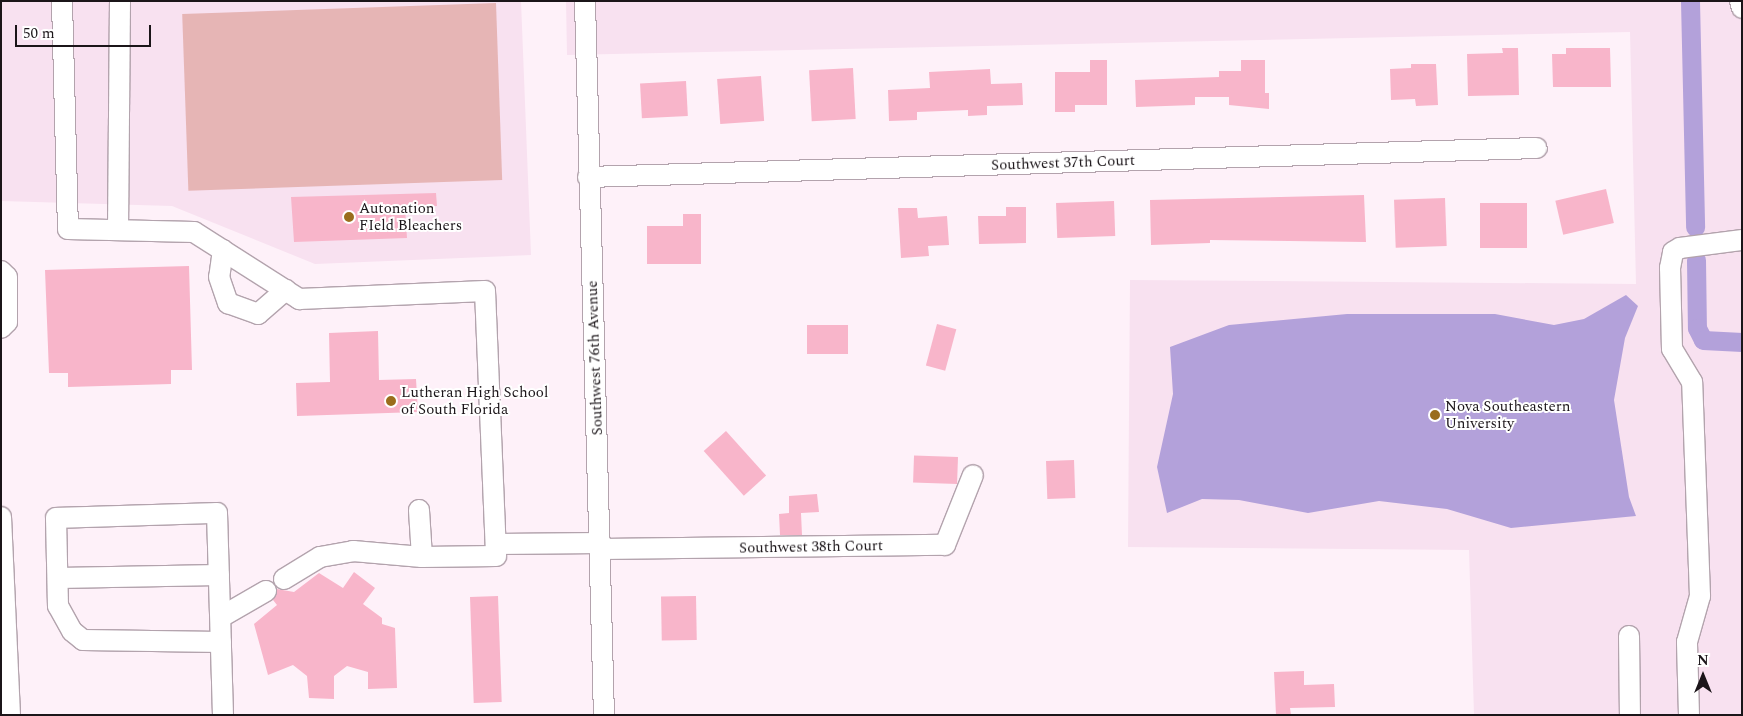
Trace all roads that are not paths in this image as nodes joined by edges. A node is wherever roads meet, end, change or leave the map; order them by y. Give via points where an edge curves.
1 (62, 1) edge
2 (120, 1) edge
3 (585, 1) edge
4 (1740, 1) edge
5 (1742, 8) edge
6 (1537, 148) dead end
7 (588, 178) junction
8 (118, 230) junction
9 (1742, 240) edge
10 (223, 250) junction
11 (1, 271) edge
12 (286, 290) junction
13 (1, 328) edge
14 (973, 475) dead end
15 (420, 510) dead end
16 (1, 516) edge
17 (496, 544) junction
18 (602, 546) junction
19 (422, 557) junction
20 (219, 575) junction
21 (58, 578) junction
22 (284, 579) dead end
23 (266, 591) dead end
24 (220, 617) junction
25 (1629, 636) dead end
26 (221, 642) junction
27 (10, 715) edge
28 (223, 715) edge
29 (604, 715) edge
30 (1630, 715) edge
31 (1689, 715) edge

1 - 8 street via 68,230
2 - 8 street
3 - 7 street, Southwest 76th Avenue
4 - 5 street
6 - 7 street, Southwest 37th Court
7 - 18 street, Southwest 76th Avenue
8 - 10 street via 194,232
9 - 31 street via 1680,248 1673,252 1670,268 1672,349 1692,382 1700,596 1687,642
10 - 12 street
10 - 12 street via 219,278 228,304 258,314
11 - 13 street via 7,277 7,322
12 - 17 street via 299,299 485,291
14 - 18 street, Southwest 38th Court via 945,545
15 - 19 street
16 - 27 street
17 - 18 street
17 - 19 street via 496,556
18 - 29 street, Southwest 76th Avenue
19 - 22 street via 353,551 320,557
20 - 21 street
20 - 21 street via 217,513 56,518
20 - 24 street
21 - 26 street via 58,606 72,631 83,640
23 - 24 street
24 - 26 street
25 - 30 street
26 - 28 street

